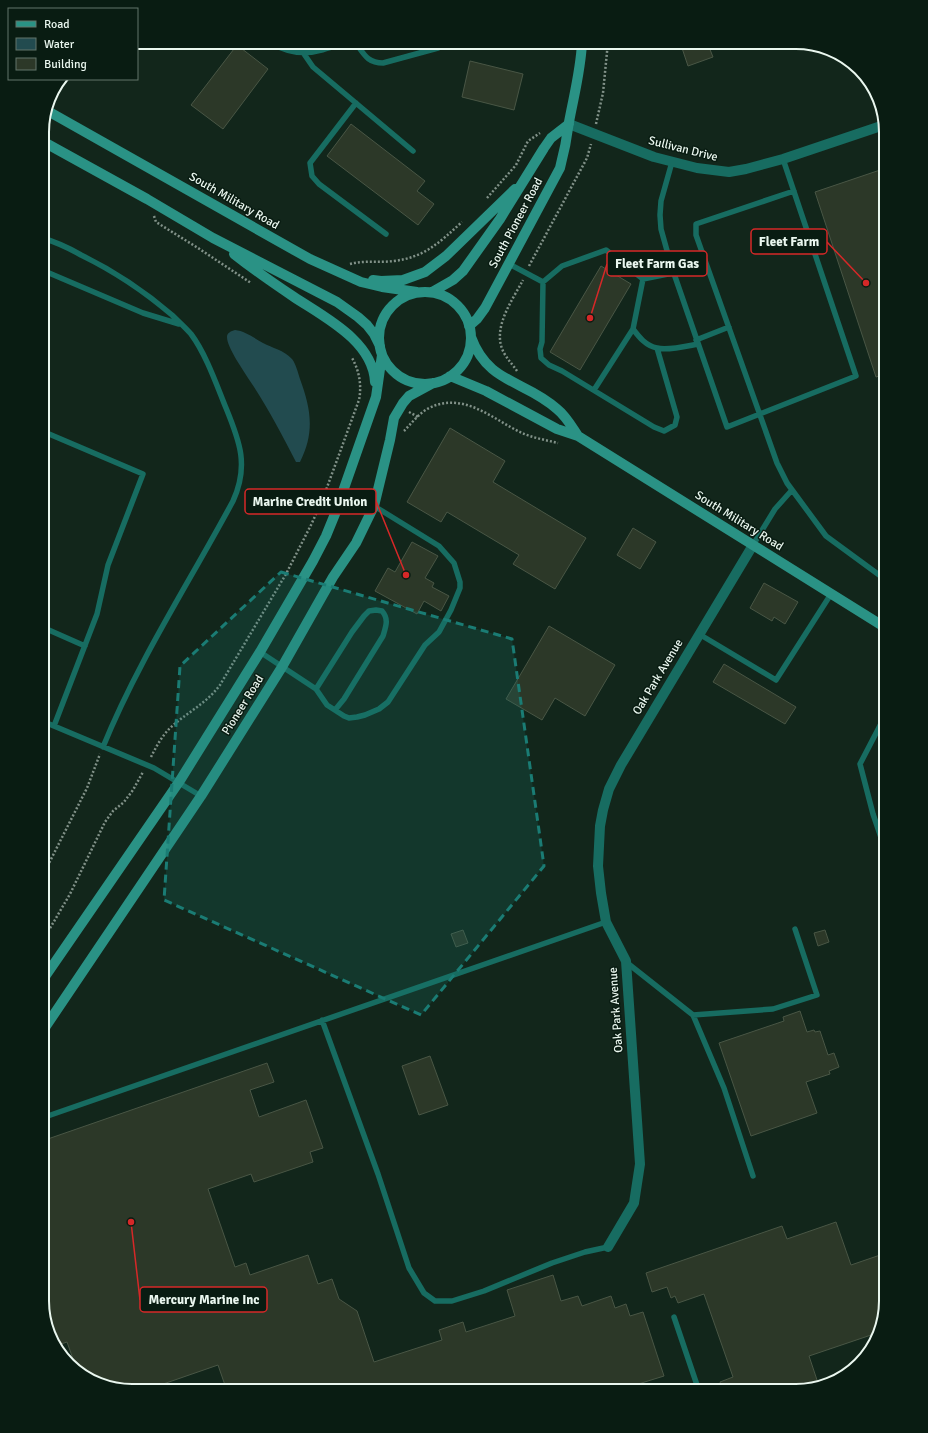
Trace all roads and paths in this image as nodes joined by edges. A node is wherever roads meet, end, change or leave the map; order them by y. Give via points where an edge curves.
1 (280, 49) edge
2 (325, 49) edge
3 (360, 49) edge
4 (434, 49) edge
5 (581, 49) edge
6 (607, 49) edge
7 (304, 54) junction
8 (356, 103) junction
9 (52, 113) edge
10 (569, 124) junction
11 (879, 127) edge
12 (541, 132) dead end
13 (594, 134) junction
14 (49, 144) edge
15 (412, 151) dead end
16 (783, 159) junction
17 (672, 162) junction
18 (525, 179) junction
19 (794, 190) junction
20 (147, 199) junction
21 (483, 203) dead end
22 (467, 218) dead end
23 (386, 234) dead end
24 (213, 238) junction
25 (49, 241) edge
26 (703, 254) junction
27 (509, 264) junction
28 (671, 265) junction
29 (332, 270) junction
30 (49, 273) edge
31 (526, 273) junction
32 (673, 273) junction
33 (349, 277) junction
34 (643, 279) junction
35 (543, 282) junction
36 (254, 285) dead end
37 (417, 292) junction
38 (432, 292) junction
39 (181, 324) junction
40 (729, 327) junction
41 (633, 329) junction
42 (470, 330) junction
43 (697, 342) junction
44 (657, 348) junction
45 (381, 350) junction
46 (350, 354) dead end
47 (514, 366) dead end
48 (450, 376) junction
49 (433, 383) junction
50 (594, 390) junction
51 (376, 397) junction
52 (759, 414) junction
53 (418, 417) dead end
54 (49, 434) edge
55 (524, 434) dead end
56 (578, 436) junction
57 (792, 490) junction
58 (374, 506) junction
59 (753, 545) junction
60 (879, 575) edge
61 (831, 594) junction
62 (879, 624) edge
63 (49, 630) edge
64 (699, 634) junction
65 (85, 646) junction
66 (260, 652) junction
67 (282, 667) junction
68 (316, 689) junction
69 (335, 710) junction
70 (49, 724) edge
71 (54, 726) junction
72 (879, 727) edge
73 (103, 747) junction
74 (147, 765) junction
75 (179, 782) junction
76 (201, 796) junction
77 (879, 832) edge
78 (49, 863) edge
79 (606, 922) junction
80 (795, 929) dead end
81 (49, 930) edge
82 (626, 961) junction
83 (49, 971) edge
84 (693, 1014) junction
85 (322, 1020) junction
86 (49, 1022) edge
87 (49, 1116) edge
88 (753, 1176) dead end
89 (608, 1247) joint
90 (674, 1317) dead end
91 (697, 1384) edge

1 - 7 lane
2 - 7 lane
3 - 4 lane via 374,63 383,63
5 - 10 main road, South Pioneer Road
6 - 13 path via 603,93
7 - 8 lane via 313,67
8 - 15 lane
8 - 23 lane via 310,162 312,176
9 - 29 main road, South Military Road
10 - 13 street, Sullivan Drive
10 - 18 main road, South Pioneer Road via 551,138
10 - 27 main road, South Pioneer Road via 560,168
11 - 16 street, Sullivan Drive
12 - 21 path via 528,141 516,165
13 - 17 street, Sullivan Drive
13 - 31 path via 587,158
14 - 20 main road
16 - 17 street, Sullivan Drive via 746,170 729,172
16 - 19 lane
17 - 28 lane via 661,201 660,215 661,229
18 - 33 main road via 446,256 425,272 392,281
18 - 38 main road, South Pioneer Road via 462,271 453,280
19 - 26 lane via 696,224 696,235
19 - 52 lane via 856,376
20 - 24 main road
20 - 36 path via 156,222
22 - 29 path via 425,253 394,262 357,262
24 - 45 main road via 337,302 367,325
24 - 51 main road via 351,336 371,364 375,376
25 - 39 lane via 109,269 151,298
26 - 28 lane
26 - 40 lane
27 - 31 lane
27 - 42 main road, South Pioneer Road
28 - 32 lane
29 - 33 main road, South Military Road
30 - 39 lane via 144,313
31 - 35 lane
31 - 47 path via 501,325 504,352
32 - 34 lane
32 - 43 lane
33 - 37 main road, South Military Road via 382,288
34 - 35 lane via 606,250 562,266
34 - 41 lane
35 - 50 lane via 541,358
37 - 38 main road
37 - 45 main road via 403,297 383,318 379,332
38 - 42 main road via 445,296 456,304 464,314
39 - 73 lane via 197,344 231,421 240,452 242,478 233,501 136,675
40 - 43 lane
40 - 52 lane
41 - 44 lane via 642,340
41 - 50 lane
42 - 48 main road via 470,347 466,358 459,369
42 - 56 main road, South Military Road via 475,348 488,366 558,409
43 - 44 lane via 679,348
43 - 52 lane via 727,427
44 - 50 lane via 677,417 675,425 664,431 659,429
45 - 49 main road via 391,368 403,378 418,383
45 - 51 main road, Pioneer Road
46 - 74 path via 359,375 359,400 312,526 220,685 207,700 168,731
48 - 49 main road
48 - 56 main road, South Military Road via 486,391 556,430
49 - 58 main road, Pioneer Road via 409,396 394,418
51 - 66 main road, Pioneer Road via 326,536
52 - 57 lane via 777,462
53 - 55 path via 428,408 440,404 463,403
54 - 65 lane via 143,474 108,565 98,614
56 - 59 main road, South Military Road
57 - 59 lane via 775,509
57 - 60 lane via 826,536
58 - 67 main road, Pioneer Road via 356,543 333,577
58 - 69 lane via 446,552 454,563 460,588 438,632 425,645 388,702 379,709 357,717 349,718
59 - 61 main road, South Military Road
59 - 64 street, Oak Park Avenue
61 - 62 main road, South Military Road
61 - 64 lane via 776,680
63 - 65 lane
64 - 79 street, Oak Park Avenue via 621,764 605,799 598,848 599,879
65 - 71 lane
66 - 67 lane
66 - 75 main road, Pioneer Road
67 - 68 lane
67 - 76 main road, Pioneer Road
68 - 69 lane via 327,705
68 - 69 lane via 364,616 369,611 382,611 387,625 383,636
70 - 71 lane
71 - 73 lane
72 - 77 lane via 860,764
73 - 74 lane
73 - 78 path via 87,788
74 - 75 lane
74 - 81 path via 133,790 105,822 70,894
75 - 76 lane
75 - 83 main road, Pioneer Road
76 - 86 main road, Pioneer Road
79 - 82 street, Oak Park Avenue
79 - 85 lane
80 - 84 lane via 817,996 773,1009
82 - 84 lane
82 - 89 street, Oak Park Avenue via 640,1164 634,1203
84 - 88 lane via 724,1088
85 - 87 lane
85 - 89 lane via 409,1268 424,1293 435,1301 452,1301 558,1261
90 - 91 lane

